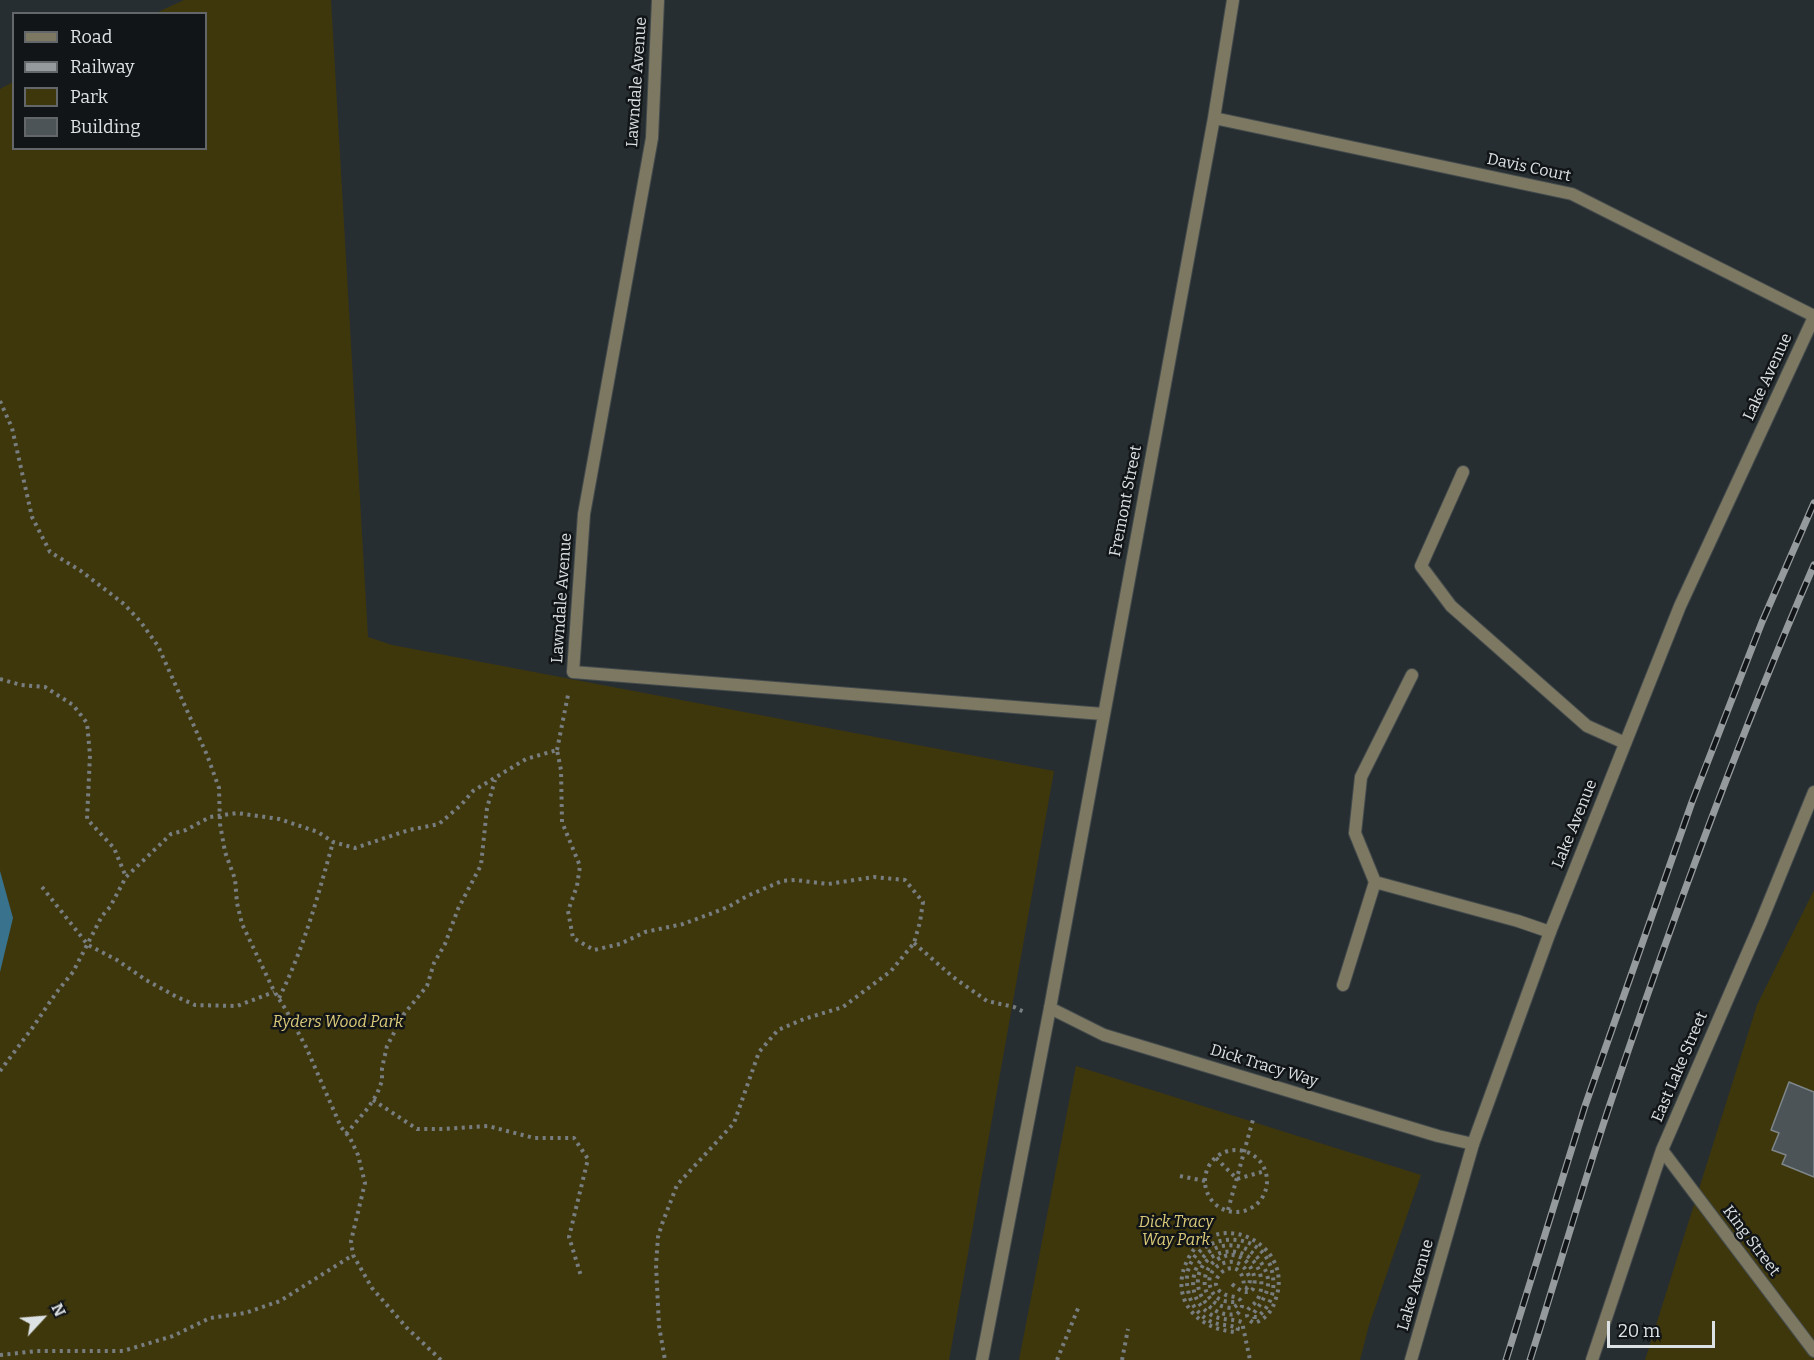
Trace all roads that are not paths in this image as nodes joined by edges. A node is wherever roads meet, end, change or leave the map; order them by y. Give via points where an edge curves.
1 (658, 0) edge
2 (1233, 0) edge
3 (1214, 118) junction
4 (1814, 317) edge
5 (1463, 472) dead end
6 (1412, 675) dead end
7 (1103, 714) junction
8 (1625, 743) junction
9 (1814, 792) edge
10 (1375, 882) junction
11 (1550, 932) junction
12 (1343, 985) dead end
13 (1050, 1008) junction
14 (1473, 1144) junction
15 (1662, 1150) junction
16 (1814, 1351) edge
17 (982, 1360) edge
18 (1411, 1360) edge
19 (1592, 1360) edge

1 - 7 street, Lawndale Avenue via 652,138 584,514 573,672
2 - 3 street, Fremont Street
3 - 4 street, Davis Court via 1572,194
3 - 7 street, Fremont Street
4 - 8 street, Lake Avenue via 1680,606
5 - 8 street via 1421,566 1451,606 1587,726
6 - 10 street via 1361,777 1355,833
7 - 13 street, Fremont Street
8 - 11 street, Lake Avenue
9 - 15 street, East Lake Street
10 - 11 street
10 - 12 street
11 - 14 street, Lake Avenue
13 - 14 street, Dick Tracy Way via 1104,1035
13 - 17 street, Fremont Street
14 - 18 street, Lake Avenue
15 - 16 street, King Street
15 - 19 street, East Lake Street

